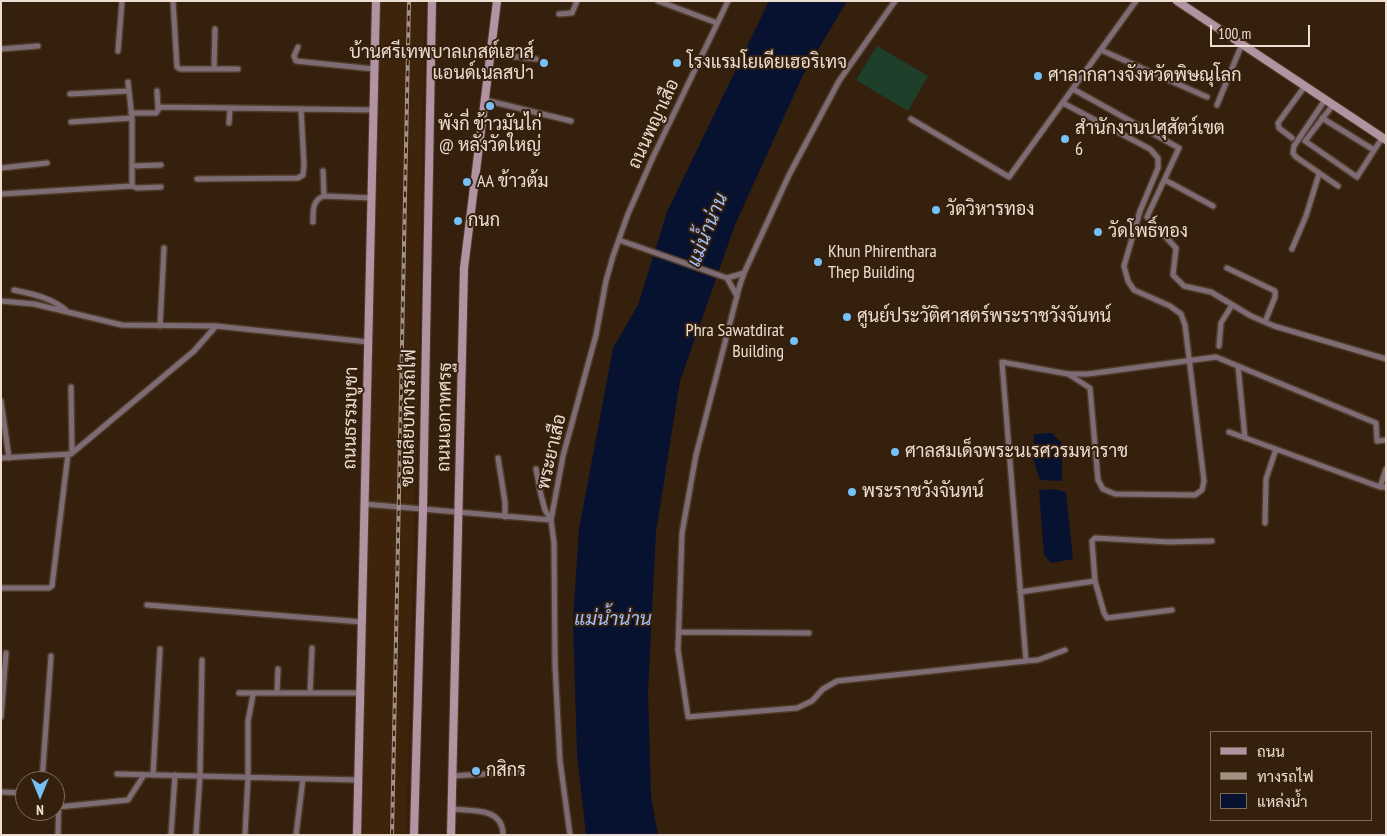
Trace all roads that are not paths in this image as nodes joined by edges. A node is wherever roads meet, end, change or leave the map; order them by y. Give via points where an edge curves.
1 (122, 1) edge
2 (173, 1) edge
3 (376, 1) edge
4 (432, 1) edge
5 (497, 1) edge
6 (576, 1) edge
7 (658, 1) edge
8 (728, 1) edge
9 (895, 1) edge
10 (1136, 1) edge
11 (1177, 1) edge
12 (559, 14) dead end
13 (717, 23) junction
14 (215, 29) dead end
15 (1242, 44) junction
16 (38, 46) dead end
17 (298, 47) dead end
18 (1, 49) edge
19 (1101, 50) junction
20 (118, 51) dead end
21 (491, 54) junction
22 (536, 59) dead end
23 (214, 69) junction
24 (238, 69) dead end
25 (374, 69) junction
26 (128, 82) dead end
27 (1305, 86) junction
28 (1072, 90) junction
29 (130, 91) junction
30 (157, 91) dead end
31 (70, 94) dead end
32 (1206, 97) dead end
33 (485, 100) junction
34 (1325, 100) junction
35 (1063, 103) junction
36 (1218, 105) dead end
37 (1333, 105) junction
38 (230, 108) junction
39 (300, 109) junction
40 (158, 110) junction
41 (373, 110) junction
42 (132, 115) junction
43 (1322, 118) junction
44 (911, 120) dead end
45 (571, 121) dead end
46 (71, 122) dead end
47 (230, 123) dead end
48 (1292, 138) dead end
49 (1384, 139) edge
50 (1374, 150) junction
51 (47, 163) dead end
52 (161, 164) dead end
53 (132, 166) junction
54 (1, 168) edge
55 (323, 171) dead end
56 (1319, 174) junction
57 (196, 179) dead end
58 (1165, 180) junction
59 (132, 186) junction
60 (1338, 186) dead end
61 (161, 187) dead end
62 (1, 194) edge
63 (324, 196) junction
64 (372, 198) junction
65 (1213, 206) dead end
66 (313, 222) dead end
67 (619, 240) junction
68 (164, 248) dead end
69 (1292, 250) dead end
70 (1227, 268) dead end
71 (744, 273) junction
72 (727, 278) junction
73 (14, 290) dead end
74 (737, 296) junction
75 (602, 299) joint
76 (1, 301) edge
77 (1232, 305) junction
78 (68, 312) junction
79 (1265, 322) junction
80 (160, 326) junction
81 (216, 326) junction
82 (368, 342) junction
83 (1219, 346) dead end
84 (1386, 359) edge
85 (1189, 361) junction
86 (1238, 366) junction
87 (1068, 374) junction
88 (71, 387) dead end
89 (1, 401) edge
90 (1229, 432) dead end
91 (1244, 438) junction
92 (1386, 440) edge
93 (1276, 449) junction
94 (70, 453) junction
95 (1, 458) edge
96 (9, 458) junction
97 (498, 458) dead end
98 (536, 469) dead end
99 (1386, 469) edge
100 (1383, 487) edge
101 (364, 504) junction
102 (423, 508) junction
103 (458, 513) junction
104 (505, 517) junction
105 (551, 520) junction
106 (1266, 523) dead end
107 (1212, 541) dead end
108 (1094, 581) junction
109 (1, 588) edge
110 (1020, 592) junction
111 (147, 605) dead end
112 (1172, 610) dead end
113 (362, 622) junction
114 (679, 632) junction
115 (809, 633) dead end
116 (312, 648) dead end
117 (160, 650) dead end
118 (1065, 650) dead end
119 (6, 653) dead end
120 (51, 656) dead end
121 (202, 660) dead end
122 (1026, 661) junction
123 (278, 668) dead end
124 (239, 692) dead end
125 (256, 692) junction
126 (310, 692) junction
127 (361, 692) junction
128 (277, 693) junction
129 (1, 717) edge
130 (43, 771) edge
131 (520, 772) dead end
132 (117, 774) dead end
133 (144, 775) junction
134 (153, 775) junction
135 (175, 776) junction
136 (200, 776) junction
137 (452, 776) junction
138 (248, 777) junction
139 (303, 779) junction
140 (358, 780) junction
141 (1, 792) edge
142 (15, 793) edge
143 (65, 806) edge
144 (452, 810) junction
145 (58, 821) edge
146 (58, 835) edge
147 (171, 835) edge
148 (196, 835) edge
149 (245, 835) edge
150 (296, 835) edge
151 (357, 835) edge
152 (414, 835) edge
153 (451, 835) edge
154 (503, 835) edge
155 (570, 835) edge

1 - 20 street
2 - 23 street via 176,67
3 - 25 main road, ถนนธรรมบูชา
4 - 102 main road, ซอยเลียบทางรถไฟ
5 - 21 main road, ถนนเอกาทศรฐ
6 - 12 street via 572,13
7 - 13 street
8 - 13 street, ถนนพญาเสือ
9 - 71 street via 839,80 789,175
10 - 19 street
11 - 15 main road
13 - 67 street, ถนนพญาเสือ via 655,153
14 - 23 street
15 - 27 main road
15 - 36 street
16 - 18 street
17 - 25 street via 294,56 296,61
19 - 28 street
19 - 32 street
21 - 22 street
21 - 33 main road, ถนนเอกาทศรฐ
23 - 24 street
25 - 41 main road, ถนนธรรมบูชา
26 - 29 street
27 - 34 main road
27 - 48 street via 1278,124
28 - 35 street
28 - 58 street via 1179,148
29 - 31 street
29 - 42 street
30 - 40 street
33 - 45 street
33 - 103 main road, ถนนเอกาทศรฐ via 464,268
34 - 37 main road
34 - 56 street via 1293,151 1296,157
35 - 44 street via 1009,177
35 - 85 street via 1150,149 1158,158 1158,168 1140,210 1124,266 1134,290 1181,314
37 - 43 street
37 - 49 main road
38 - 39 street
38 - 40 street via 160,107
38 - 47 street
39 - 41 street
39 - 57 street via 304,165 301,177
40 - 42 street via 156,113
41 - 64 main road, ถนนธรรมบูชา
42 - 46 street
42 - 53 street
43 - 50 street
43 - 50 street via 1304,141 1357,177
49 - 50 street
51 - 54 street
52 - 53 street
53 - 59 street
55 - 63 street
56 - 60 street
56 - 69 street
58 - 65 street
58 - 77 street via 1147,217 1176,248 1173,275 1184,286 1211,292
59 - 61 street
59 - 62 street
63 - 64 street
63 - 66 street via 315,204
64 - 82 main road, ถนนธรรมบูชา
67 - 72 street
67 - 75 street, ถนนพญาเสือ
68 - 80 street
70 - 79 street via 1276,291
71 - 72 street
71 - 74 street
72 - 74 street
73 - 78 street via 55,302
74 - 114 street via 696,455 682,533
75 - 105 street, พระยาเสือ via 596,335 563,456
76 - 78 street
77 - 79 street
77 - 83 street via 1221,323
78 - 80 street via 122,325
79 - 84 street
80 - 81 street
81 - 82 street
81 - 94 street via 194,351
82 - 101 main road, ถนนธรรมบูชา
85 - 86 street via 1216,357
85 - 87 street
85 - 87 street via 1204,481 1202,490 1196,495 1115,494 1103,489 1098,480 1090,388
86 - 91 street
86 - 92 street via 1376,423 1376,441
87 - 110 street via 1002,362
88 - 94 street
89 - 96 street
90 - 91 street
91 - 93 street
93 - 100 street
93 - 106 street via 1266,479
94 - 96 street
94 - 109 street via 52,586
95 - 96 street
97 - 104 street
98 - 105 street via 545,510
99 - 100 street
101 - 102 street
101 - 113 main road, ถนนธรรมบูชา
102 - 103 street
102 - 152 main road, ซอยเลียบทางรถไฟ
103 - 104 street
103 - 137 main road, ถนนเอกาทศรฐ
104 - 105 street
105 - 155 street via 560,761
107 - 108 street via 1095,538 1092,541
108 - 110 street
108 - 112 street via 1107,618
110 - 122 street
111 - 113 street
113 - 127 main road, ถนนธรรมบูชา
114 - 115 street
114 - 122 street via 678,650 688,717 797,708 812,701 837,681
116 - 126 street
117 - 134 street
118 - 122 street
119 - 129 street
120 - 130 street
121 - 136 street
123 - 128 street
124 - 125 street
125 - 128 street
125 - 138 street via 248,721
126 - 127 street
126 - 128 street
127 - 140 main road, ถนนธรรมบูชา
131 - 137 street
132 - 133 street
133 - 134 street
133 - 143 street via 128,800
134 - 135 street
135 - 136 street
135 - 147 street
136 - 138 street
136 - 148 street
137 - 144 main road, ถนนเอกาทศรฐ
138 - 139 street
138 - 149 street
139 - 140 street
139 - 150 street
140 - 151 main road, ถนนธรรมบูชา
141 - 142 street
144 - 153 main road, ถนนเอกาทศรฐ
144 - 154 street via 496,816
145 - 146 street

